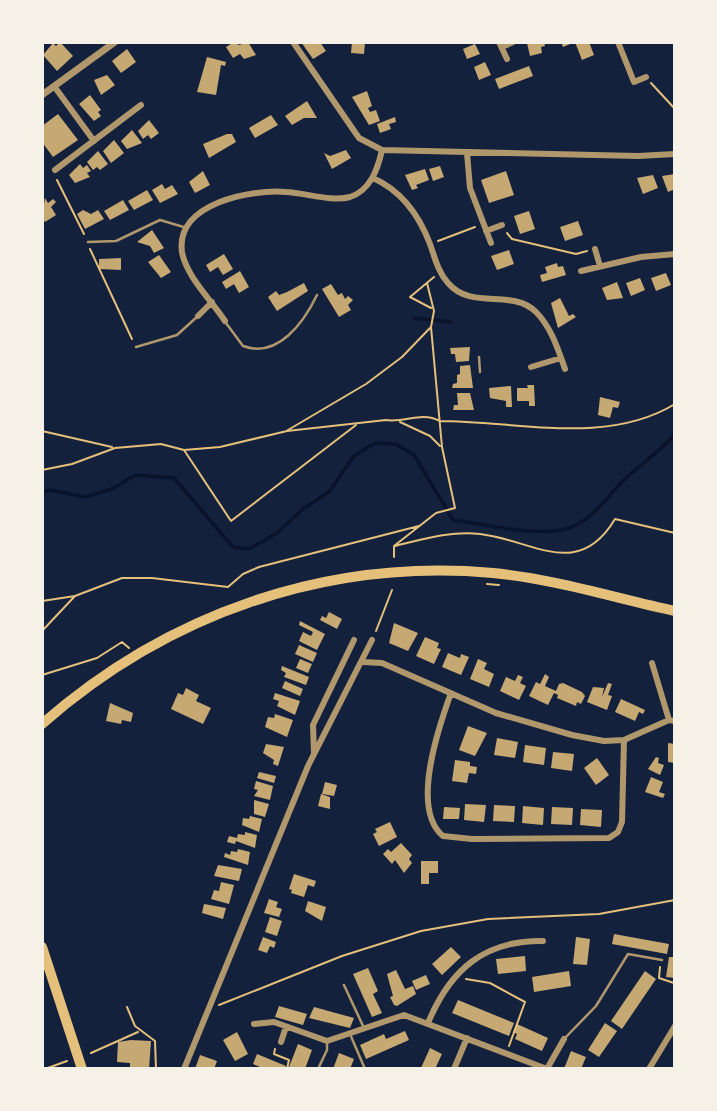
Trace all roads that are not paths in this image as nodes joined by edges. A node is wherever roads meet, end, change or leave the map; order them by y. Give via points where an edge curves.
1 (115, 42) edge
2 (293, 42) edge
3 (513, 42) edge
4 (618, 42) edge
5 (500, 45) edge
6 (507, 59) dead end
7 (646, 77) road end
8 (54, 86) junction
9 (42, 95) edge
10 (141, 105) dead end
11 (94, 141) junction
12 (382, 150) junction
13 (467, 153) junction
14 (675, 154) edge
15 (66, 176) dead end
16 (373, 178) junction
17 (502, 225) road end
18 (187, 228) junction
19 (486, 231) junction
20 (88, 242) road end
21 (491, 243) dead end
22 (595, 249) road end
23 (675, 254) edge
24 (600, 266) junction
25 (581, 271) dead end
26 (317, 295) dead end
27 (212, 302) junction
28 (198, 316) joint
29 (225, 321) joint
30 (136, 347) road end
31 (479, 357) dead end
32 (561, 358) junction
33 (531, 367) dead end
34 (565, 369) dead end
35 (480, 372) dead end
36 (675, 611) edge
37 (354, 640) dead end
38 (372, 640) road end
39 (363, 662) junction
40 (652, 663) dead end
41 (452, 693) junction
42 (672, 721) edge
43 (42, 724) edge
44 (624, 740) junction
45 (314, 754) junction
46 (543, 941) dead end
47 (42, 947) edge
48 (662, 960) road end
49 (344, 985) dead end
50 (428, 1023) junction
51 (254, 1024) dead end
52 (675, 1026) edge
53 (286, 1027) junction
54 (364, 1028) junction
55 (350, 1034) junction
56 (467, 1038) junction
57 (564, 1039) joint
58 (327, 1041) junction
59 (281, 1042) road end
60 (548, 1068) edge
61 (81, 1069) edge
62 (184, 1069) edge
63 (318, 1069) edge
64 (365, 1069) edge
65 (454, 1069) edge
66 (649, 1069) edge

1 - 8 street
2 - 12 street via 359,138
3 - 5 street
4 - 7 street via 634,82
5 - 6 street
8 - 9 street
8 - 11 street
10 - 11 street
11 - 15 street via 56,170
12 - 13 street
12 - 16 street
13 - 14 street
13 - 19 street via 470,188
16 - 18 street via 351,197 254,192 197,216
16 - 32 street via 391,187 414,212 442,274 454,288 476,299 514,300 526,305 543,320
17 - 19 street
18 - 20 lane via 160,220 116,241
18 - 27 street via 182,254
19 - 21 street
22 - 24 street
23 - 24 street
24 - 25 street
26 - 29 lane via 295,330 263,349 243,346
27 - 28 street
27 - 29 street
28 - 30 lane via 177,335
31 - 35 lane
32 - 33 street
32 - 34 street
36 - 43 main road via 493,573 344,577 258,597 190,624 134,656
37 - 45 street via 313,725
38 - 39 street
39 - 41 street via 382,663
39 - 45 street
40 - 42 street
41 - 44 street via 548,730 604,741
41 - 44 street via 430,771 432,821 443,836 609,838 622,822
42 - 44 street
45 - 62 street
46 - 50 street via 507,945 456,972
47 - 61 main road via 74,1059
48 - 57 lane via 628,954 596,1006
49 - 54 lane
50 - 54 street via 404,1015
50 - 56 street
51 - 53 street via 274,1022
52 - 66 street
53 - 58 street
53 - 59 street
54 - 55 street
55 - 58 street
55 - 64 lane
56 - 60 street
56 - 65 street
57 - 60 street
58 - 63 lane

